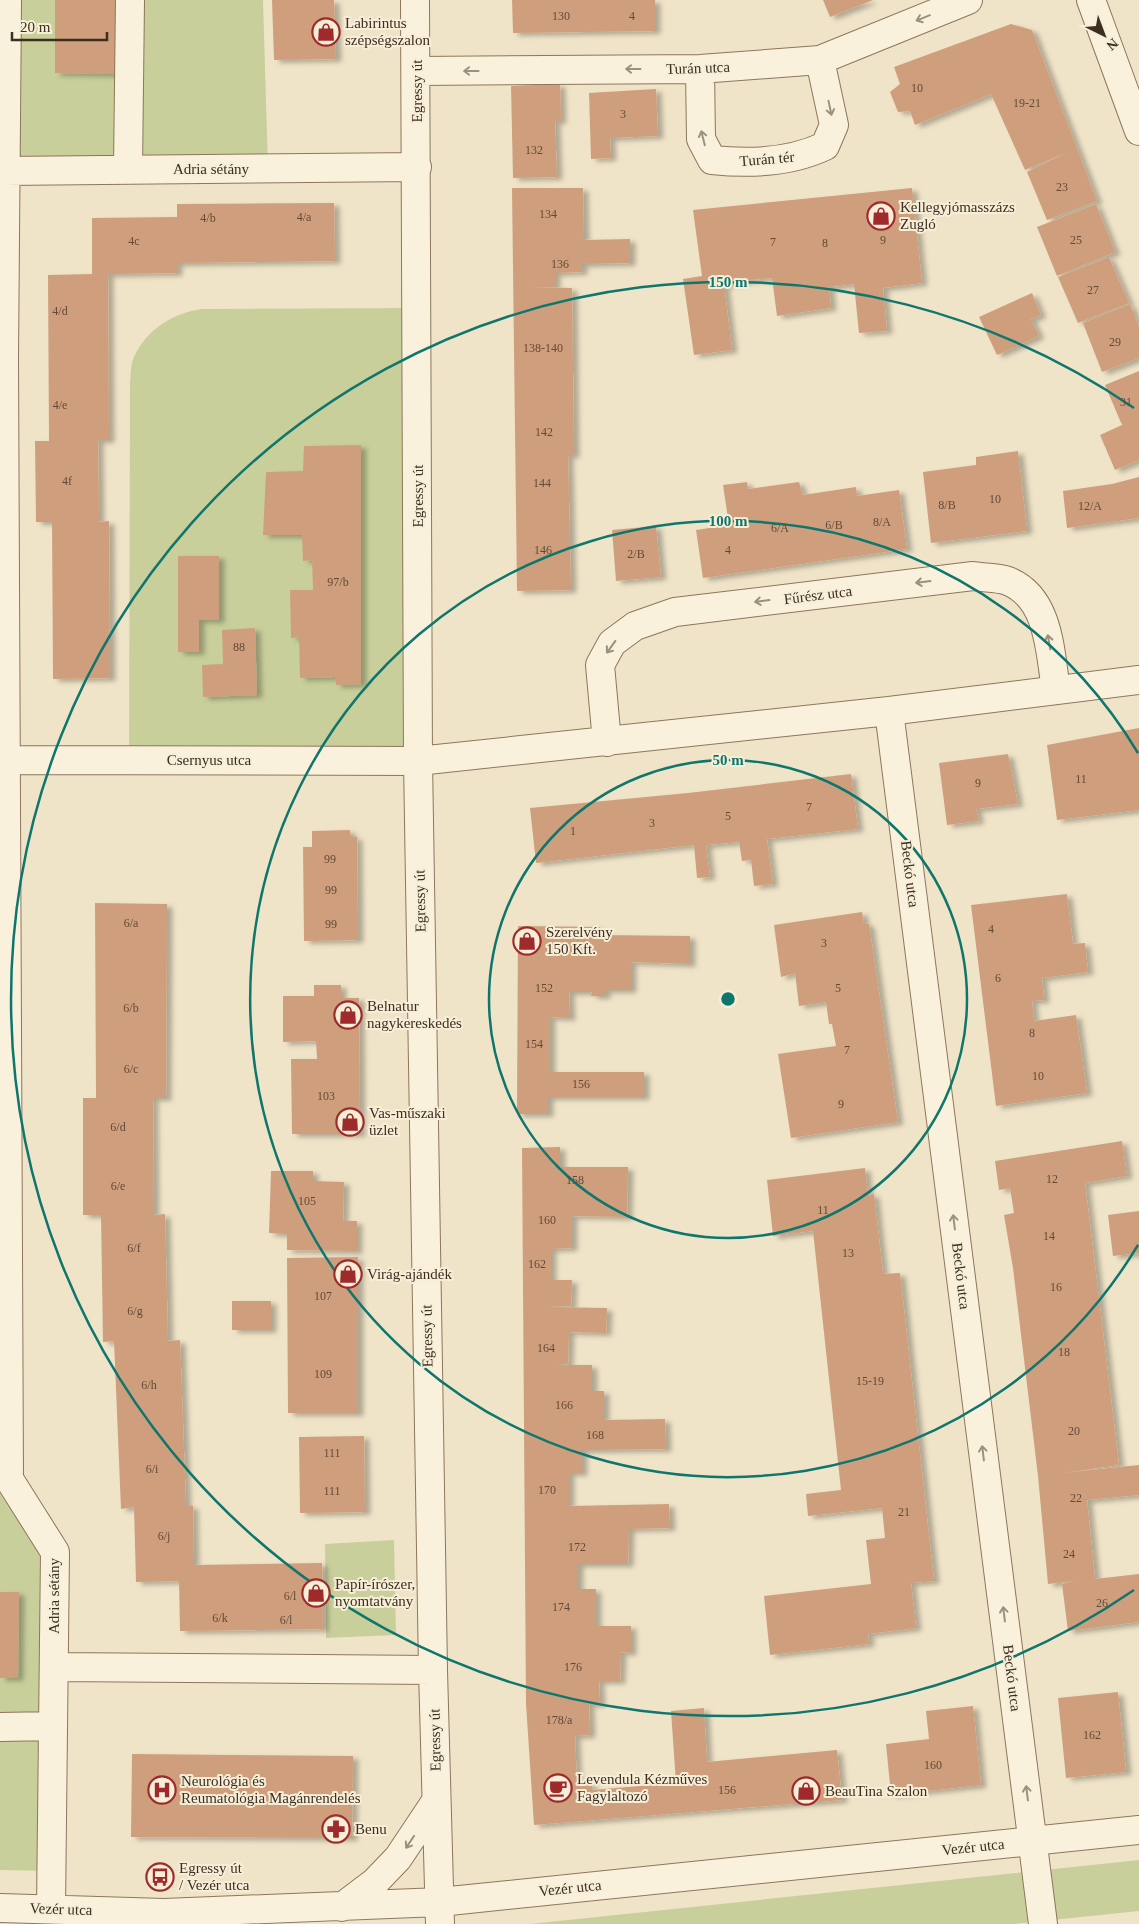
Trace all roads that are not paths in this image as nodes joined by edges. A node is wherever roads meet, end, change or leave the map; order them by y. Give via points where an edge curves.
1 (7, 0) edge
2 (130, 0) edge
3 (415, 0) edge
4 (968, 0) edge
5 (1091, 0) edge
6 (820, 60) junction
7 (700, 69) junction
8 (417, 71) junction
9 (1139, 131) edge
10 (2, 143) edge
11 (417, 167) junction
12 (128, 170) junction
13 (4, 171) junction
14 (2, 358) edge
15 (3, 580) edge
16 (3, 677) edge
17 (1139, 680) edge
18 (1056, 690) junction
19 (889, 711) junction
20 (607, 742) junction
21 (3, 760) edge
22 (418, 761) junction
23 (4, 1479) edge
24 (54, 1667) junction
25 (433, 1670) junction
26 (53, 1726) junction
27 (0, 1727) edge
28 (436, 1801) junction
29 (1139, 1830) edge
30 (1033, 1841) junction
31 (342, 1907) junction
32 (0, 1908) edge
33 (51, 1909) junction
34 (440, 1913) edge
35 (1043, 1924) edge

1 - 10 street, Adria sétány
2 - 12 street
3 - 8 street, Egressy út
4 -> 6 street, Turán utca
5 - 9 street
6 - 7 street, Turán utca
6 -> 7 street, Turán tér via 834,125 825,146 804,156 735,162 712,160 701,139
7 -> 8 street, Turán utca
8 - 11 street, Egressy út
10 - 13 street, Adria sétány
11 - 12 street, Adria sétány
11 - 22 street, Egressy út
12 - 13 street, Adria sétány
13 - 14 street, Adria sétány
14 - 15 street, Adria sétány
15 - 16 street, Adria sétány
16 - 21 street, Adria sétány
17 - 18 street
18 - 19 street
18 -> 20 street, Fűrész utca via 1048,637 1035,600 1008,581 974,576 675,612 635,626 612,643 600,665
19 - 20 street
30 -> 19 street, Beckó utca
20 - 22 street
21 - 22 street, Csernyus utca
21 - 23 street, Adria sétány
22 - 25 street, Egressy út
23 - 24 street, Adria sétány via 55,1552
24 - 25 street
24 - 26 street, Adria sétány
25 - 28 street, Egressy út
26 - 27 street
26 - 33 street, Adria sétány
28 -> 31 street via 398,1858 375,1882
28 - 34 street, Egressy út
29 - 30 street, Vezér utca
30 - 34 street, Vezér utca
30 - 35 street, Beckó utca
31 - 33 street, Vezér utca via 164,1913
31 - 34 street, Vezér utca
32 - 33 street, Vezér utca

